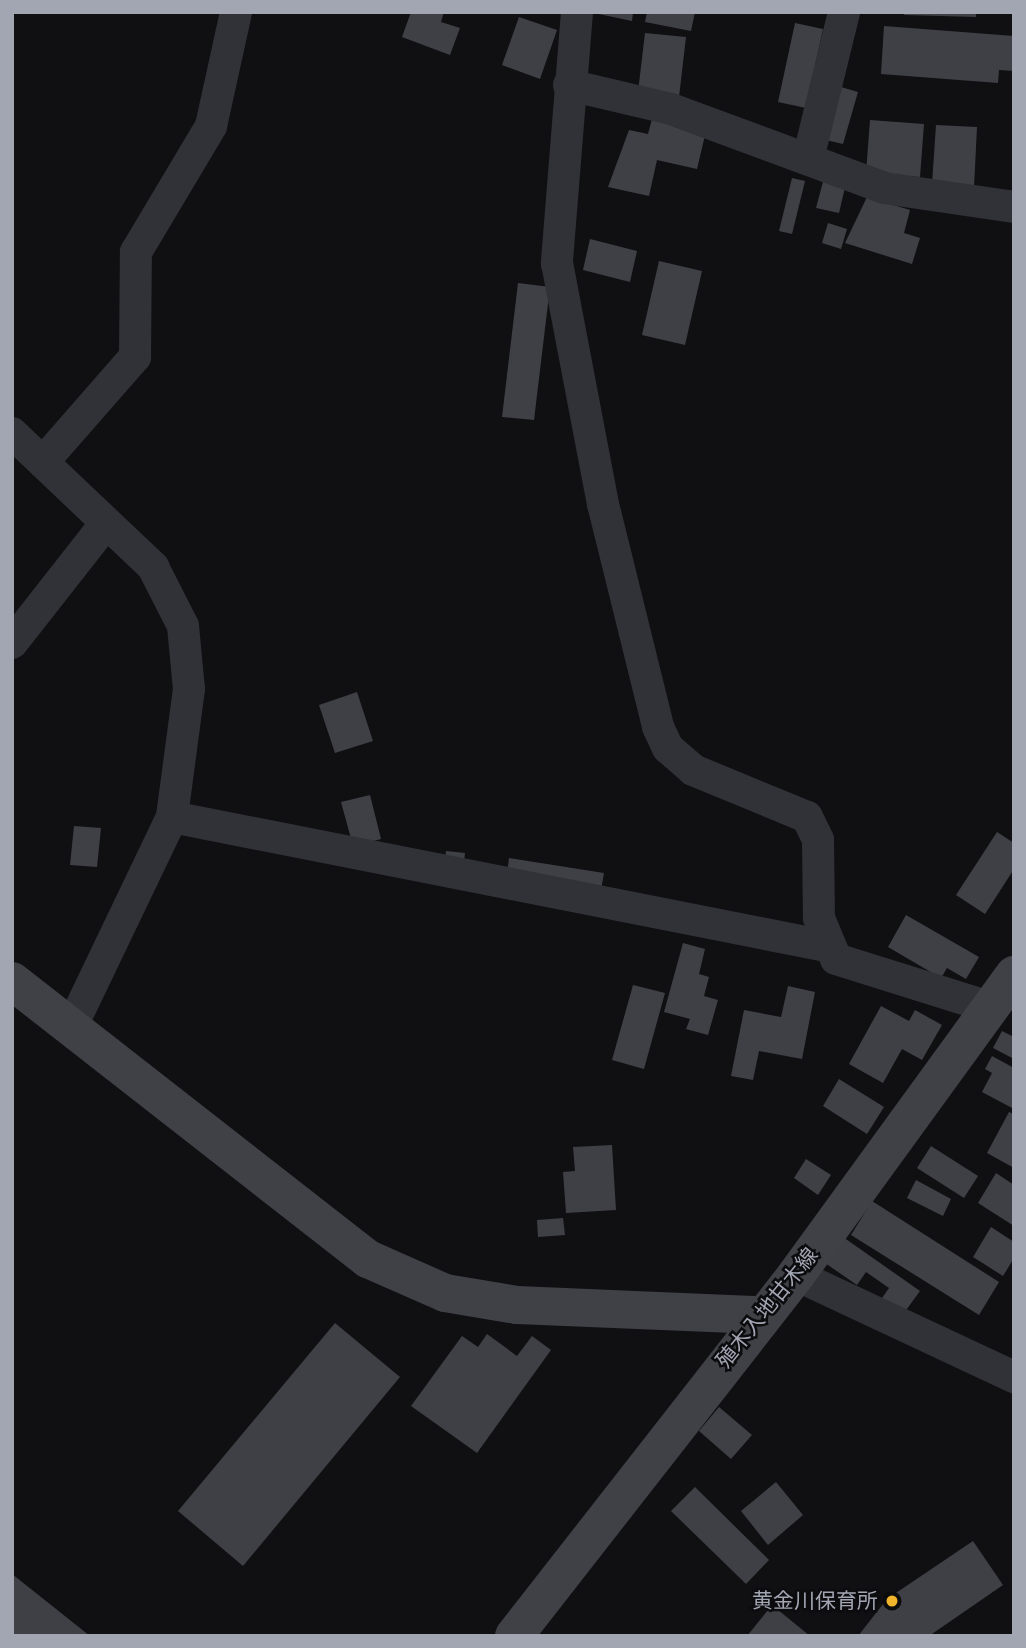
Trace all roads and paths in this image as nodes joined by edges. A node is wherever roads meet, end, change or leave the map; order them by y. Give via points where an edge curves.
1 (236, 12) edge
2 (577, 12) edge
3 (844, 12) edge
4 (569, 85) junction
5 (808, 159) junction
6 (1014, 207) edge
7 (12, 433) edge
8 (43, 463) junction
9 (106, 523) junction
10 (12, 643) edge
11 (172, 817) junction
12 (826, 946) junction
13 (1014, 975) edge
14 (12, 981) edge
15 (989, 1007) junction
16 (72, 1026) junction
17 (796, 1275) junction
18 (759, 1315) junction
19 (1014, 1377) edge
20 (514, 1636) edge

1 - 8 street via 211,126 136,252 135,356
2 - 4 street
3 - 5 street
4 - 5 street via 671,109
4 - 12 street via 557,263 603,504 658,727 668,748 693,769 807,817 818,840
5 - 6 street via 884,188
7 - 8 street
8 - 9 street
9 - 10 street
9 - 11 street via 153,567 183,626 189,689
11 - 12 street
11 - 16 street
12 - 15 street via 836,959
13 - 15 street, 殖木入地甘木線
14 - 16 street
15 - 17 street, 殖木入地甘木線
16 - 18 street via 368,1259 445,1293 517,1305
17 - 18 street, 殖木入地甘木線
17 - 19 street
18 - 20 street, 殖木入地甘木線

